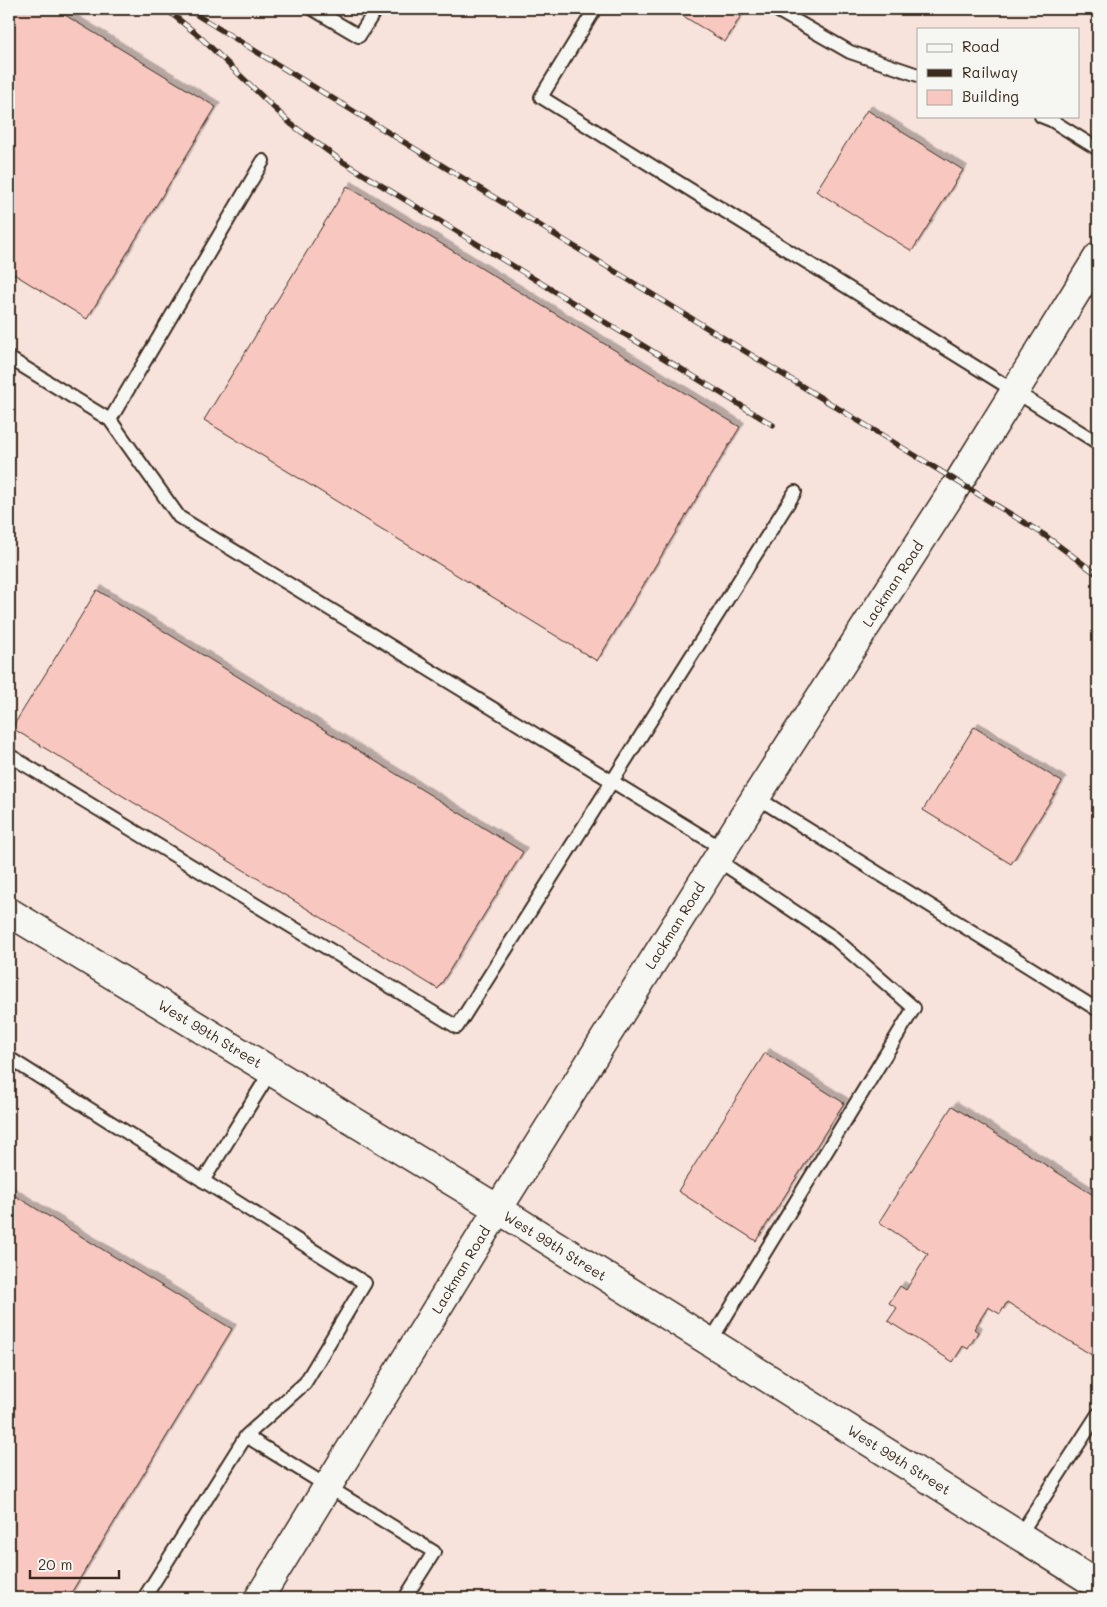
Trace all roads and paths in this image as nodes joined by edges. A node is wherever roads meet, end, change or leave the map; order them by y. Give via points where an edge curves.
1 (313, 9) edge
2 (376, 9) edge
3 (596, 9) edge
4 (775, 9) edge
5 (917, 75) edge
6 (1046, 118) edge
7 (1098, 149) edge
8 (263, 161) dead end
9 (1098, 257) edge
10 (9, 358) edge
11 (1015, 392) junction
12 (110, 420) junction
13 (1098, 443) edge
14 (794, 492) dead end
15 (9, 754) edge
16 (612, 782) junction
17 (756, 796) junction
18 (720, 854) junction
19 (9, 912) edge
20 (1098, 1010) edge
21 (9, 1058) edge
22 (271, 1071) junction
23 (204, 1181) junction
24 (498, 1210) junction
25 (710, 1342) junction
26 (1098, 1414) edge
27 (246, 1436) junction
28 (328, 1485) junction
29 (1019, 1536) junction
30 (1098, 1585) edge
31 (144, 1598) edge
32 (258, 1598) edge
33 (405, 1598) edge

1 - 2 lane via 359,36
3 - 11 lane via 541,97
4 - 5 lane via 850,52
6 - 7 lane
8 - 12 lane
9 - 11 main road, Lackman Road
10 - 12 lane
11 - 13 lane
11 - 17 main road, Lackman Road
12 - 16 lane via 180,517
14 - 16 lane
15 - 16 lane via 457,1026
16 - 18 lane
17 - 18 main road, Lackman Road
17 - 20 lane
18 - 24 main road, Lackman Road
18 - 25 lane via 834,938 914,1008
19 - 22 main road, West 99th Street
21 - 23 lane
22 - 23 lane
22 - 24 main road, West 99th Street
23 - 27 lane via 365,1283 305,1383
24 - 25 main road, West 99th Street
24 - 28 main road, Lackman Road
25 - 29 main road, West 99th Street
26 - 29 lane
27 - 28 lane
27 - 31 lane
28 - 32 main road, Lackman Road
28 - 33 lane via 434,1552
29 - 30 main road, West 99th Street

